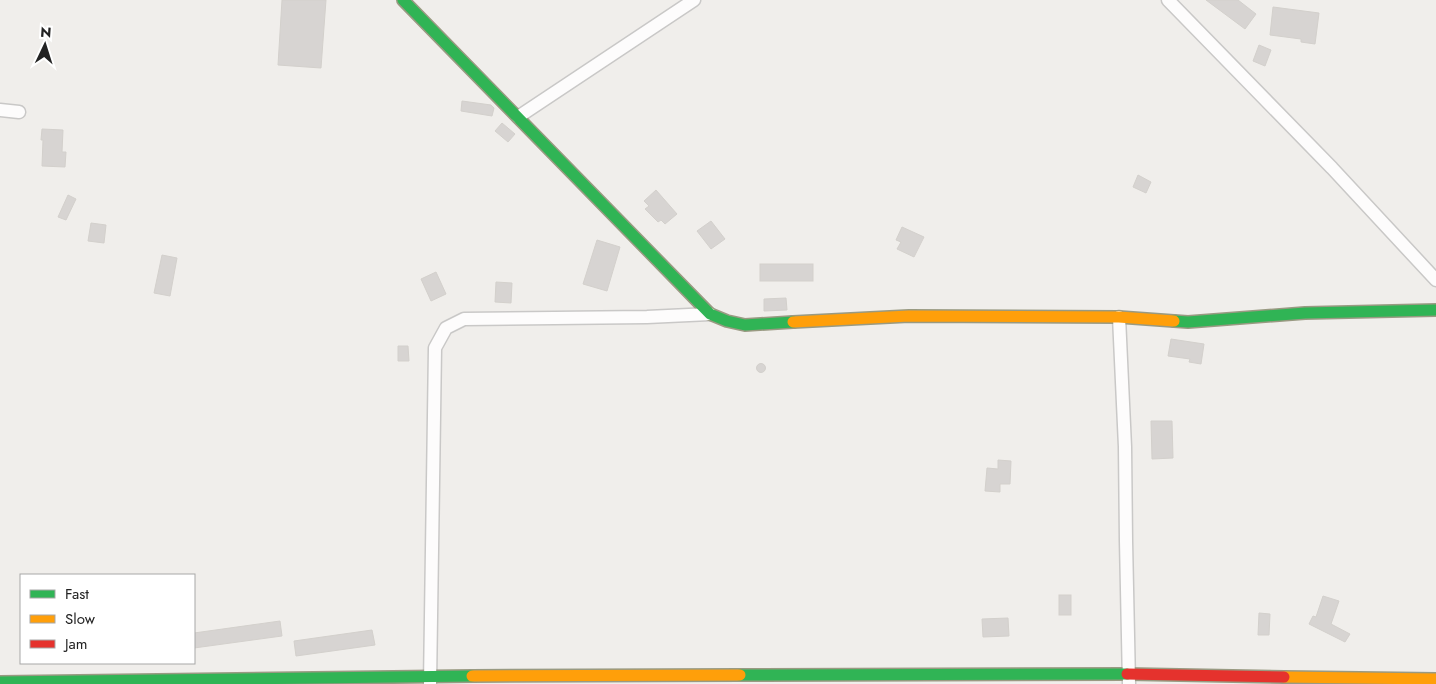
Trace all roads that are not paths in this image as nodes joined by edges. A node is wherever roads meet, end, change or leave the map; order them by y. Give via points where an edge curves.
1 (403, 0) edge
2 (694, 0) edge
3 (1168, 0) edge
4 (0, 110) edge
5 (19, 112) dead end
6 (518, 117) junction
7 (1436, 280) edge
8 (1436, 310) edge
9 (710, 314) junction
10 (1119, 317) junction
11 (1129, 679) edge
12 (1436, 679) edge
13 (431, 680) edge
14 (0, 682) edge

1 - 6 street
2 - 6 street
3 - 7 street
4 - 5 street
6 - 9 street
8 - 10 street via 1305,313 1188,322
9 - 10 street via 746,325 909,316
9 - 13 street via 464,319 446,328 435,348
10 - 11 street
11 - 12 street
11 - 13 street
13 - 14 street

